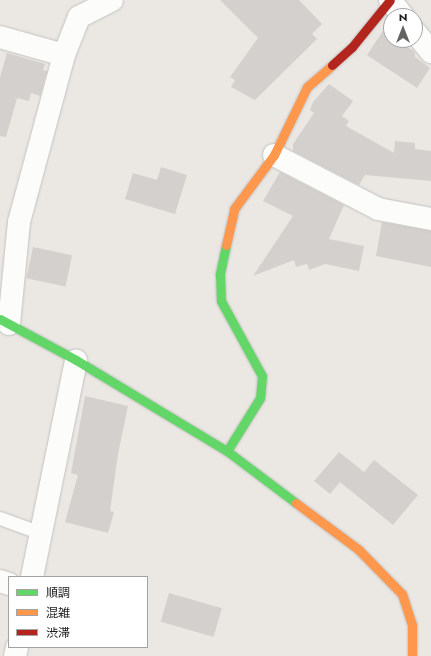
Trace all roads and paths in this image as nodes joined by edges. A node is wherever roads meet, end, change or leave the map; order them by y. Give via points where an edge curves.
1 (112, 0) edge
2 (390, 0) edge
3 (0, 37) edge
4 (423, 42) edge
5 (431, 52) edge
6 (64, 56) junction
7 (274, 155) junction
8 (431, 219) edge
9 (5, 322) edge
10 (76, 360) junction
11 (227, 451) junction
12 (0, 518) edge
13 (41, 533) junction
14 (32, 576) edge
15 (412, 656) edge

1 - 6 street via 79,17
2 - 7 street via 352,47 307,87
3 - 6 street
4 - 5 street
6 - 9 street via 20,222
7 - 8 street via 378,209
7 - 11 street via 234,209 220,274 222,301 262,376 260,398
9 - 10 street
10 - 11 street
10 - 13 street
11 - 15 street via 359,550 402,594 412,625
12 - 13 lane
13 - 14 street

